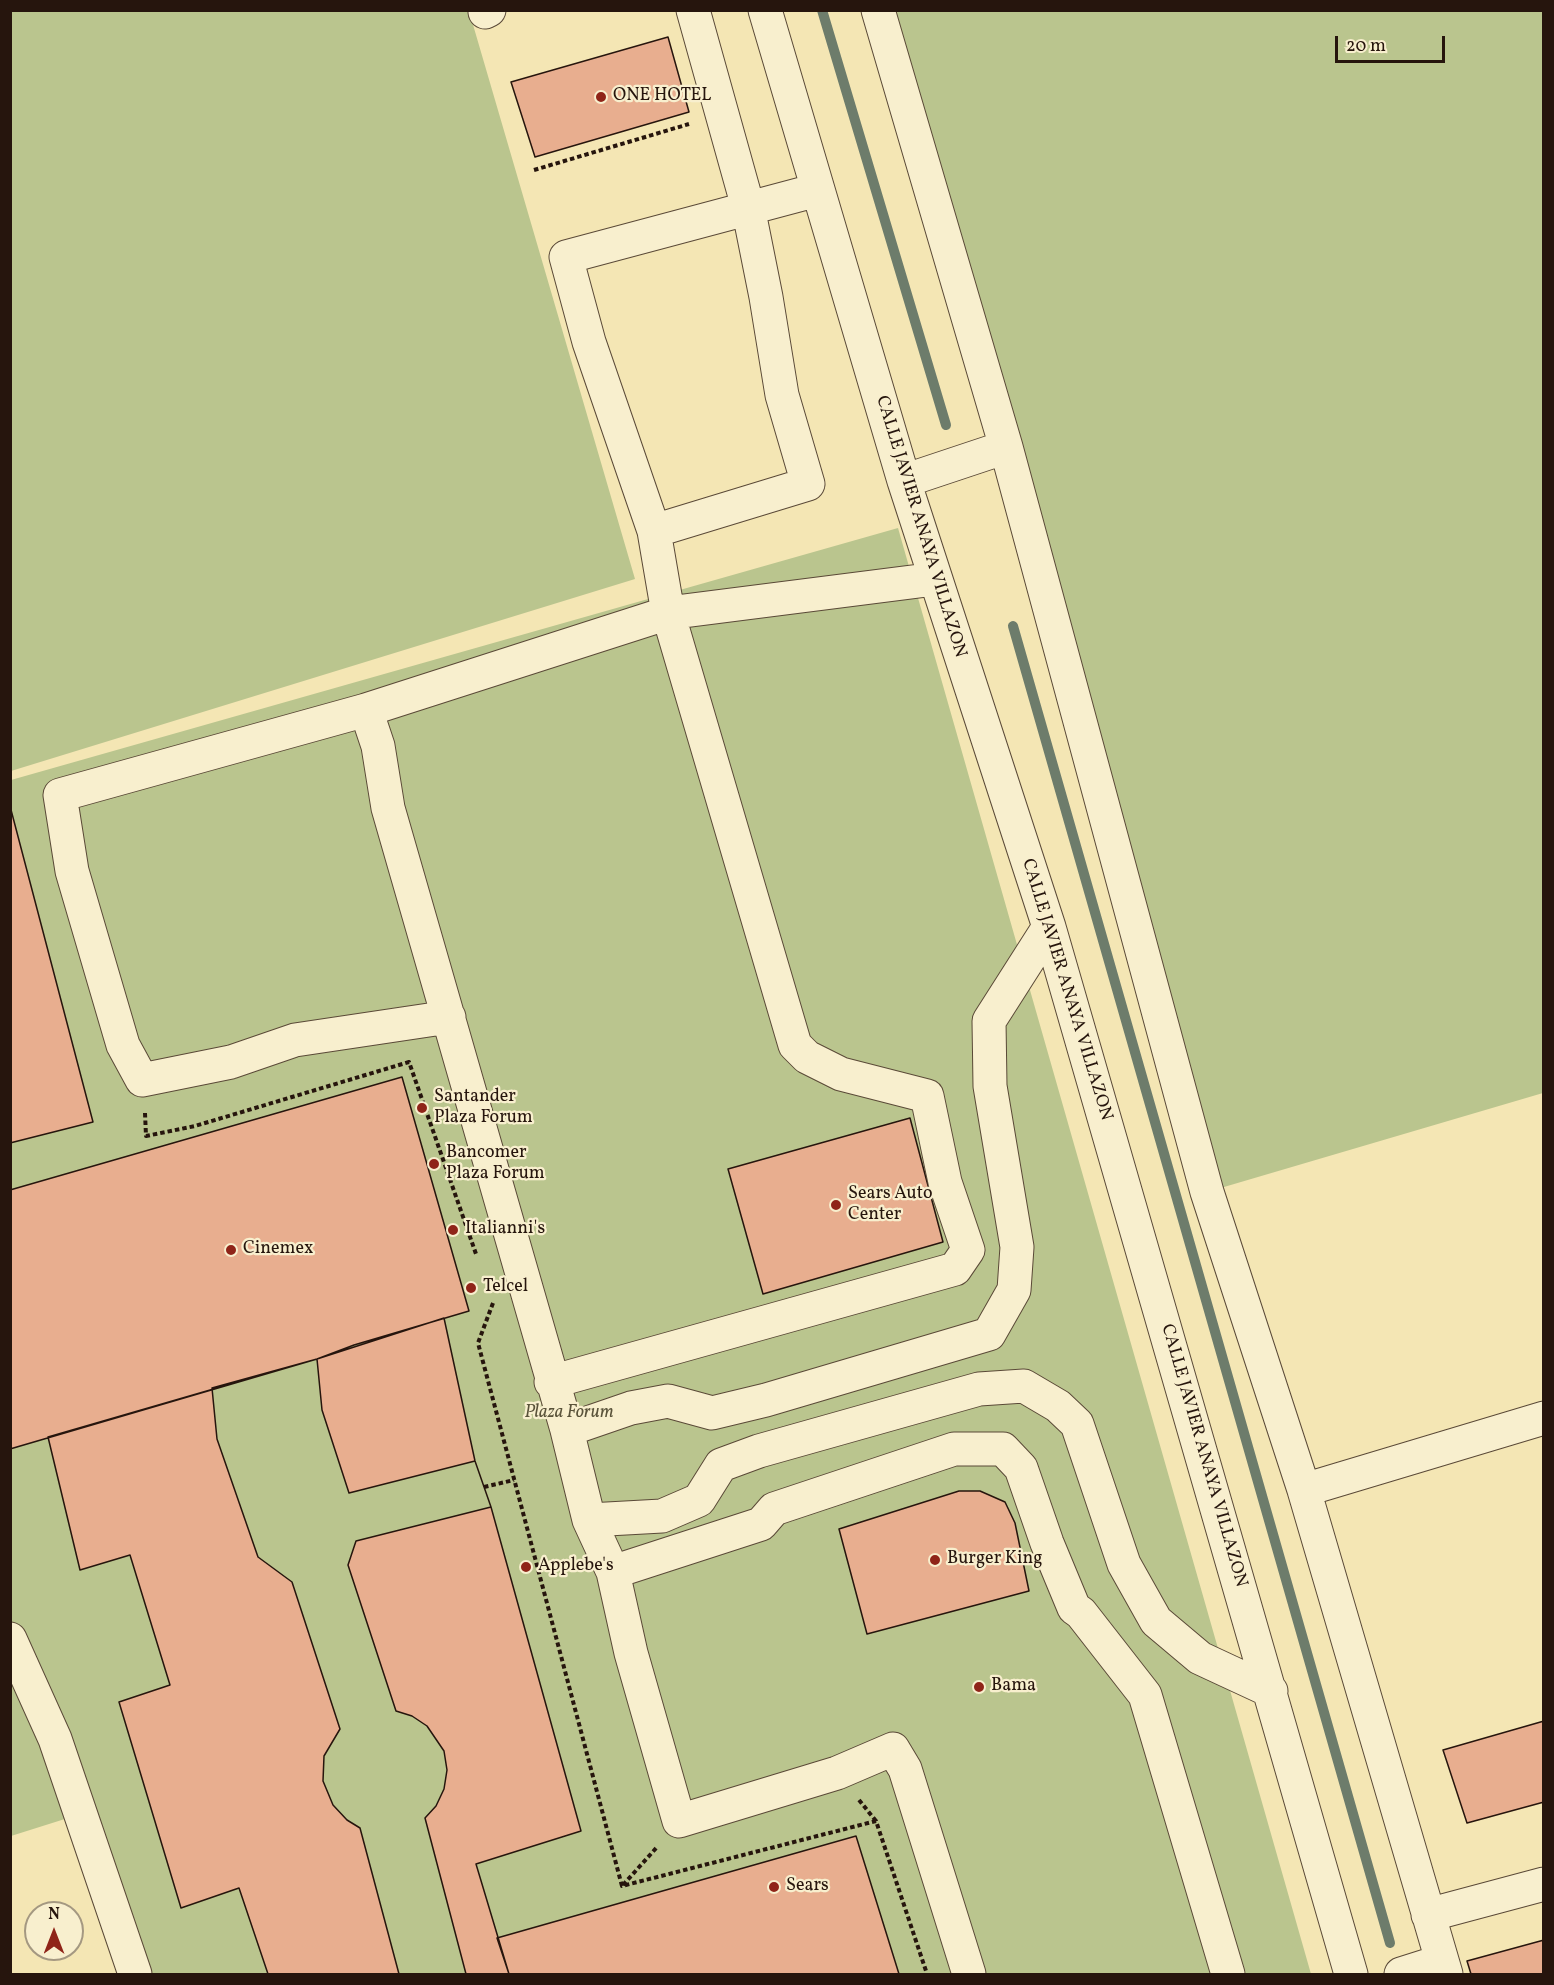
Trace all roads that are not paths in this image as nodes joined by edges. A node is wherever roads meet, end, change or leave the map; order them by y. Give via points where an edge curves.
1 (693, 10) edge
2 (765, 10) edge
3 (878, 10) edge
4 (818, 190) junction
5 (748, 207) junction
6 (1006, 447) junction
7 (904, 481) junction
8 (654, 531) junction
9 (935, 579) junction
10 (668, 614) junction
11 (366, 710) junction
12 (1048, 927) junction
13 (449, 1017) junction
14 (968, 1250) junction
15 (1017, 1257) junction
16 (551, 1382) junction
17 (1544, 1418) edge
18 (567, 1430) junction
19 (1304, 1490) junction
20 (589, 1520) junction
21 (613, 1572) junction
22 (10, 1640) edge
23 (1271, 1691) junction
24 (1544, 1884) edge
25 (1428, 1915) junction
26 (1444, 1968) edge
27 (135, 1974) edge
28 (969, 1974) edge
29 (1228, 1974) edge
30 (1351, 1974) edge
31 (1401, 1974) edge

1 - 5 street
2 - 4 street, CALLE JAVIER ANAYA VILLAZON
3 - 6 street
4 - 5 street
4 - 7 street, CALLE JAVIER ANAYA VILLAZON
5 - 8 street via 782,395 808,484
5 - 8 street via 566,257 589,342
6 - 7 street
6 - 19 street via 1208,1192
7 - 9 street, CALLE JAVIER ANAYA VILLAZON
8 - 10 street
9 - 10 street
9 - 12 street, CALLE JAVIER ANAYA VILLAZON
10 - 11 street
10 - 14 street via 795,1044 807,1057 841,1074 927,1096 945,1182
11 - 13 street via 378,746 388,808
11 - 13 street via 60,795 72,871 123,1045 142,1080 231,1062 295,1040
12 - 15 street via 989,1021 990,1086
12 - 23 street, CALLE JAVIER ANAYA VILLAZON
13 - 16 street
14 - 15 street
14 - 16 street via 955,1269
15 - 18 street via 1014,1290 989,1334 712,1413 668,1401 631,1408
16 - 18 street
17 - 19 street
18 - 20 street
19 - 25 street
20 - 21 street
20 - 23 street via 662,1516 699,1500 721,1465 759,1451 979,1389 1024,1386 1058,1406 1077,1424 1124,1564 1156,1620 1200,1658
21 - 28 street via 631,1653 680,1821 837,1773 892,1749 905,1769
21 - 29 street via 761,1524 774,1509 954,1449 1003,1449 1021,1468 1074,1608 1145,1695
22 - 27 street via 56,1739
23 - 30 street, CALLE JAVIER ANAYA VILLAZON
24 - 25 street
25 - 26 street
26 - 31 street

